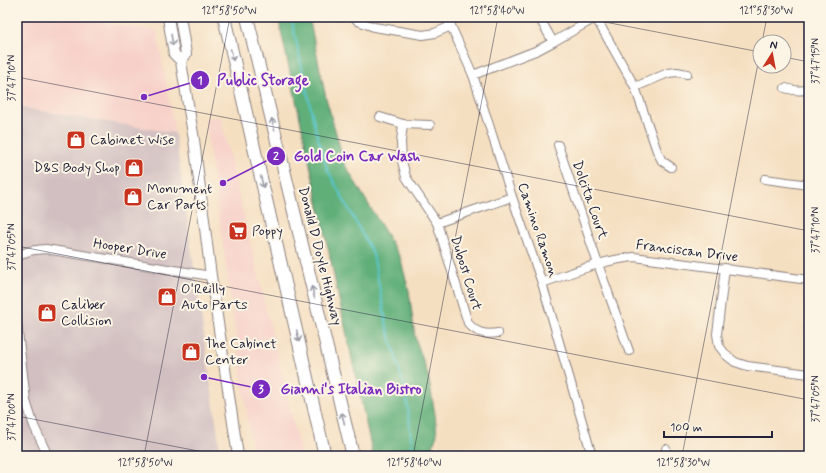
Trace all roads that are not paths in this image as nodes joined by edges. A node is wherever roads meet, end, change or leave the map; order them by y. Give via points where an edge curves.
1 (168, 17) edge
2 (180, 17) edge
3 (224, 17) edge
4 (248, 17) edge
5 (354, 17) edge
6 (447, 17) edge
7 (539, 17) edge
8 (596, 17) edge
9 (451, 26) junction
10 (553, 42) junction
11 (181, 60) junction
12 (687, 74) dead end
13 (473, 75) junction
14 (635, 87) junction
15 (785, 88) dead end
16 (809, 89) edge
17 (380, 117) dead end
18 (403, 124) junction
19 (430, 125) dead end
20 (558, 145) dead end
21 (671, 167) dead end
22 (765, 179) dead end
23 (809, 185) edge
24 (512, 197) junction
25 (437, 223) junction
26 (17, 258) edge
27 (598, 264) junction
28 (725, 268) junction
29 (211, 276) junction
30 (809, 280) edge
31 (542, 283) junction
32 (17, 323) edge
33 (498, 333) dead end
34 (629, 351) dead end
35 (809, 374) edge
36 (48, 456) edge
37 (238, 456) edge
38 (326, 456) edge
39 (352, 456) edge
40 (592, 456) edge

1 -> 11 main road via 174,54
2 - 11 main road via 186,54
3 -> 38 highway
39 -> 4 highway, Donald D Doyle Highway
5 - 9 street via 374,27 423,35
6 - 9 street, Camino Ramon
7 - 10 street
8 - 10 street
8 - 14 street
9 - 13 street, Camino Ramon
10 - 13 street
11 - 29 main road
12 - 14 street via 668,73
13 - 24 street, Camino Ramon
14 - 21 street via 657,151 662,161
15 - 16 street via 795,91
17 - 18 street
18 - 19 street
18 - 25 street, Dubost Court via 402,161 406,177
20 - 27 street, Dolcita Court
22 - 23 street
24 - 25 street, Dubost Court
24 - 31 street, Camino Ramon
25 - 33 street, Dubost Court via 468,323 480,332
26 - 29 street, Hooper Drive via 27,251 46,249
27 - 28 street, Franciscan Drive via 634,257
27 - 31 street, Franciscan Drive
27 - 34 street, Dolcita Court
28 - 30 street, Franciscan Drive
28 - 35 street via 717,334 719,346 726,355 735,362 747,366
29 - 37 main road
31 - 40 street, Camino Ramon
32 - 36 street via 26,402

